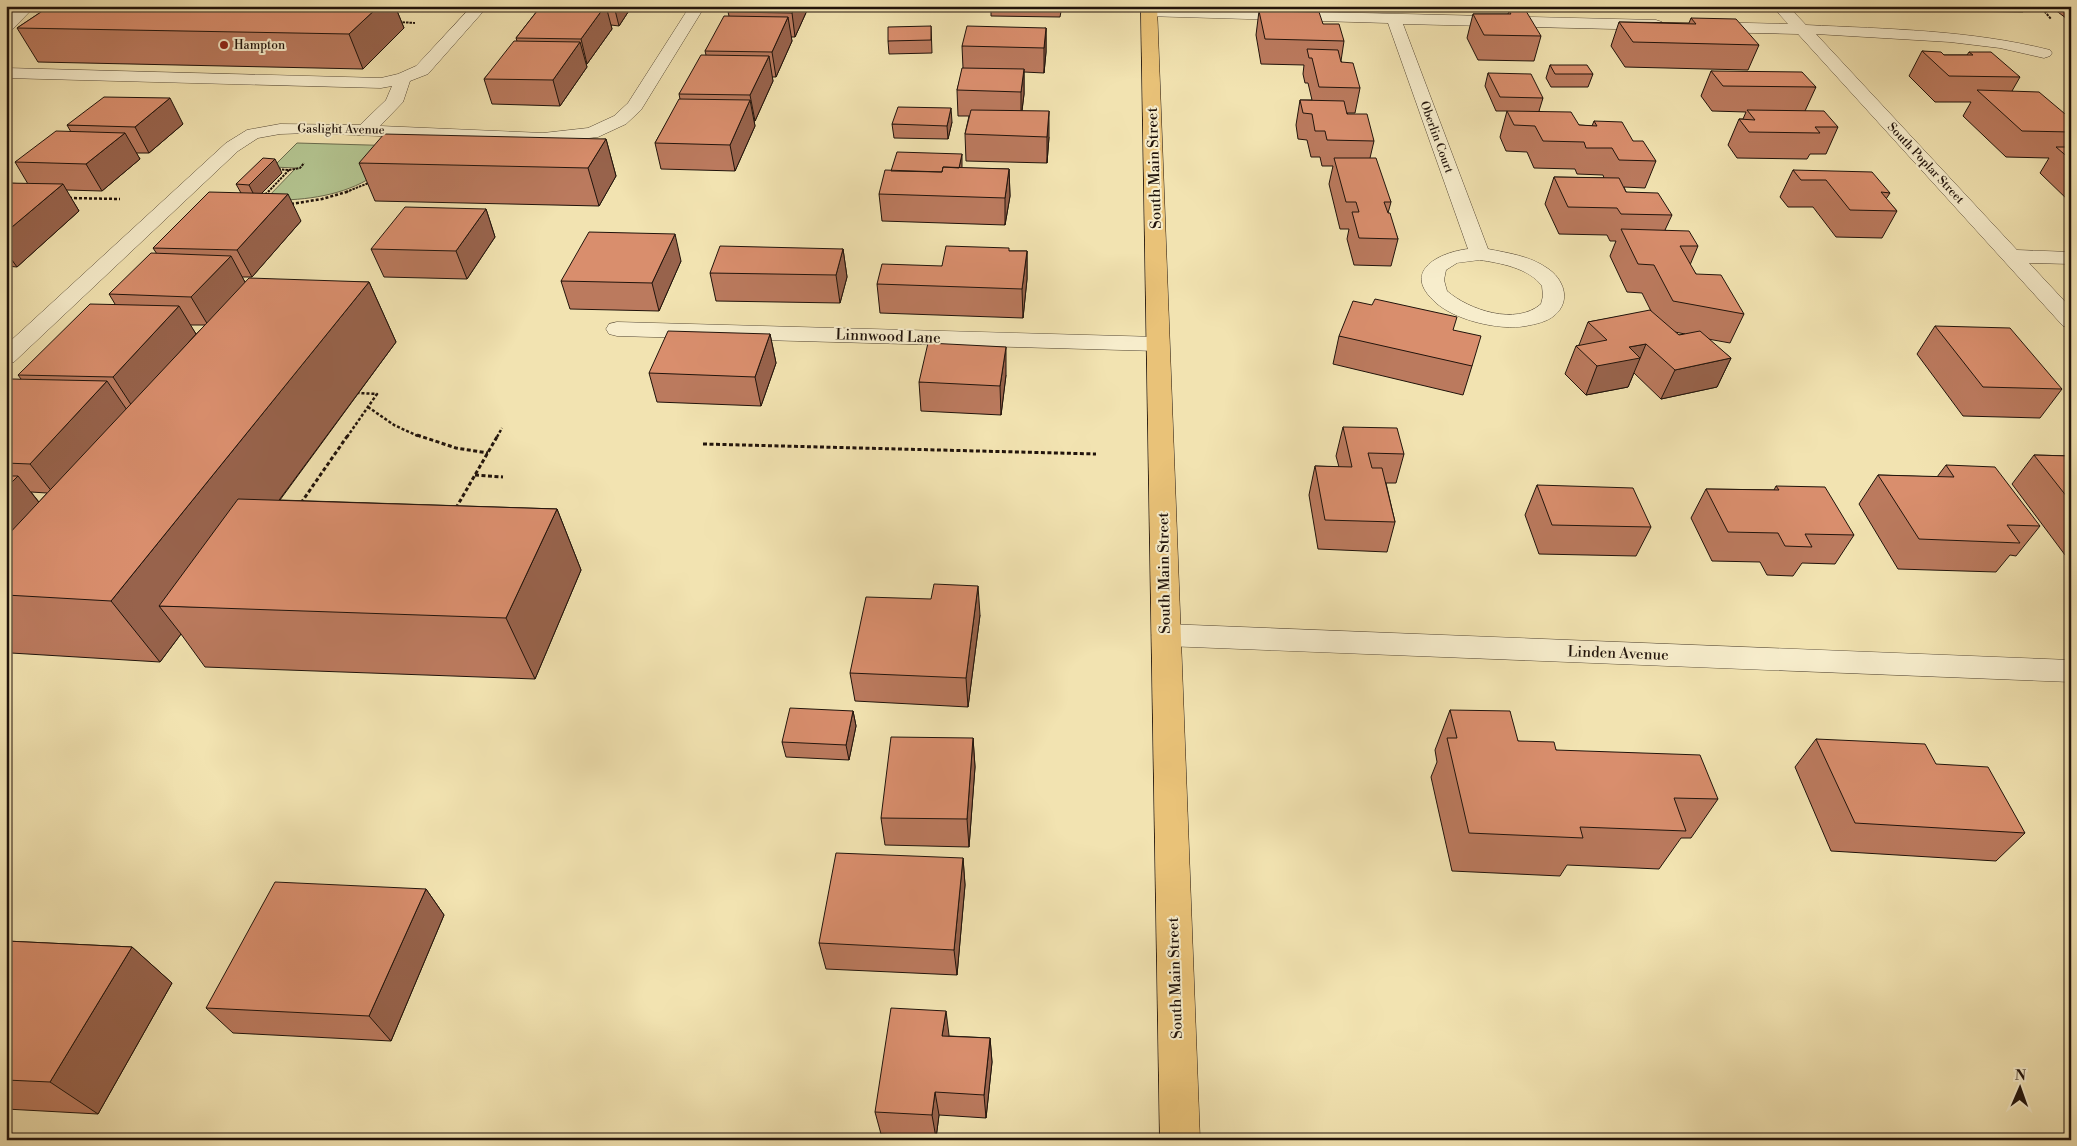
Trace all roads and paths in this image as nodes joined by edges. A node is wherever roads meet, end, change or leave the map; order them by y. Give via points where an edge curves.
1 (28, 6) edge
2 (698, 6) edge
3 (1779, 6) edge
4 (476, 7) edge
5 (1150, 10) edge
6 (1394, 19) junction
7 (400, 22) dead end
8 (419, 23) dead end
9 (6, 26) edge
10 (1674, 26) edge
11 (1694, 26) edge
12 (1802, 29) junction
13 (2044, 53) dead end
14 (6, 73) edge
15 (404, 78) junction
16 (365, 130) junction
17 (274, 169) edge
18 (374, 181) edge
19 (262, 197) edge
20 (64, 198) edge
21 (121, 199) dead end
22 (284, 205) edge
23 (1480, 254) junction
24 (2011, 256) junction
25 (2071, 258) edge
26 (2071, 322) edge
27 (618, 329) dead end
28 (1158, 344) junction
29 (6, 357) edge
30 (358, 394) dead end
31 (368, 407) junction
32 (502, 428) dead end
33 (703, 444) dead end
34 (488, 453) junction
35 (1096, 454) dead end
36 (474, 475) junction
37 (503, 476) dead end
38 (446, 507) edge
39 (456, 507) junction
40 (298, 510) edge
41 (452, 514) edge
42 (1166, 635) junction
43 (2071, 671) edge
44 (1180, 1140) edge

1 - 9 street
2 - 16 street, Gaslight Avenue via 635,106 620,120 592,134 543,138 475,137
3 - 12 street, South Poplar Street
4 - 15 street via 422,70
5 - 6 street
5 - 28 main road, South Main Street
6 - 10 street
6 - 23 street, Oberlin Court
7 - 8 path
11 - 12 street
12 - 13 street via 1950,37
12 - 24 street, South Poplar Street
14 - 15 street via 381,83
15 - 16 street via 394,102
16 - 29 street, Gaslight Avenue via 280,129 253,134 232,147
17 - 19 path via 289,170
18 - 22 path via 328,198
20 - 21 path
23 - 23 street via 1462,256 1437,266 1432,276 1433,286 1453,306 1490,319 1512,320 1531,318 1545,312 1553,302 1555,292 1549,280 1537,270 1501,256
24 - 25 street
24 - 26 street, South Poplar Street
27 - 28 street, Linnwood Lane
28 - 42 main road, South Main Street
30 - 31 path via 377,394
31 - 34 path via 395,425 438,442
31 - 40 path
32 - 34 path
33 - 35 path
34 - 36 path
36 - 37 path
36 - 39 path
38 - 39 path
39 - 41 path
42 - 43 street, Linden Avenue
42 - 44 main road, South Main Street

